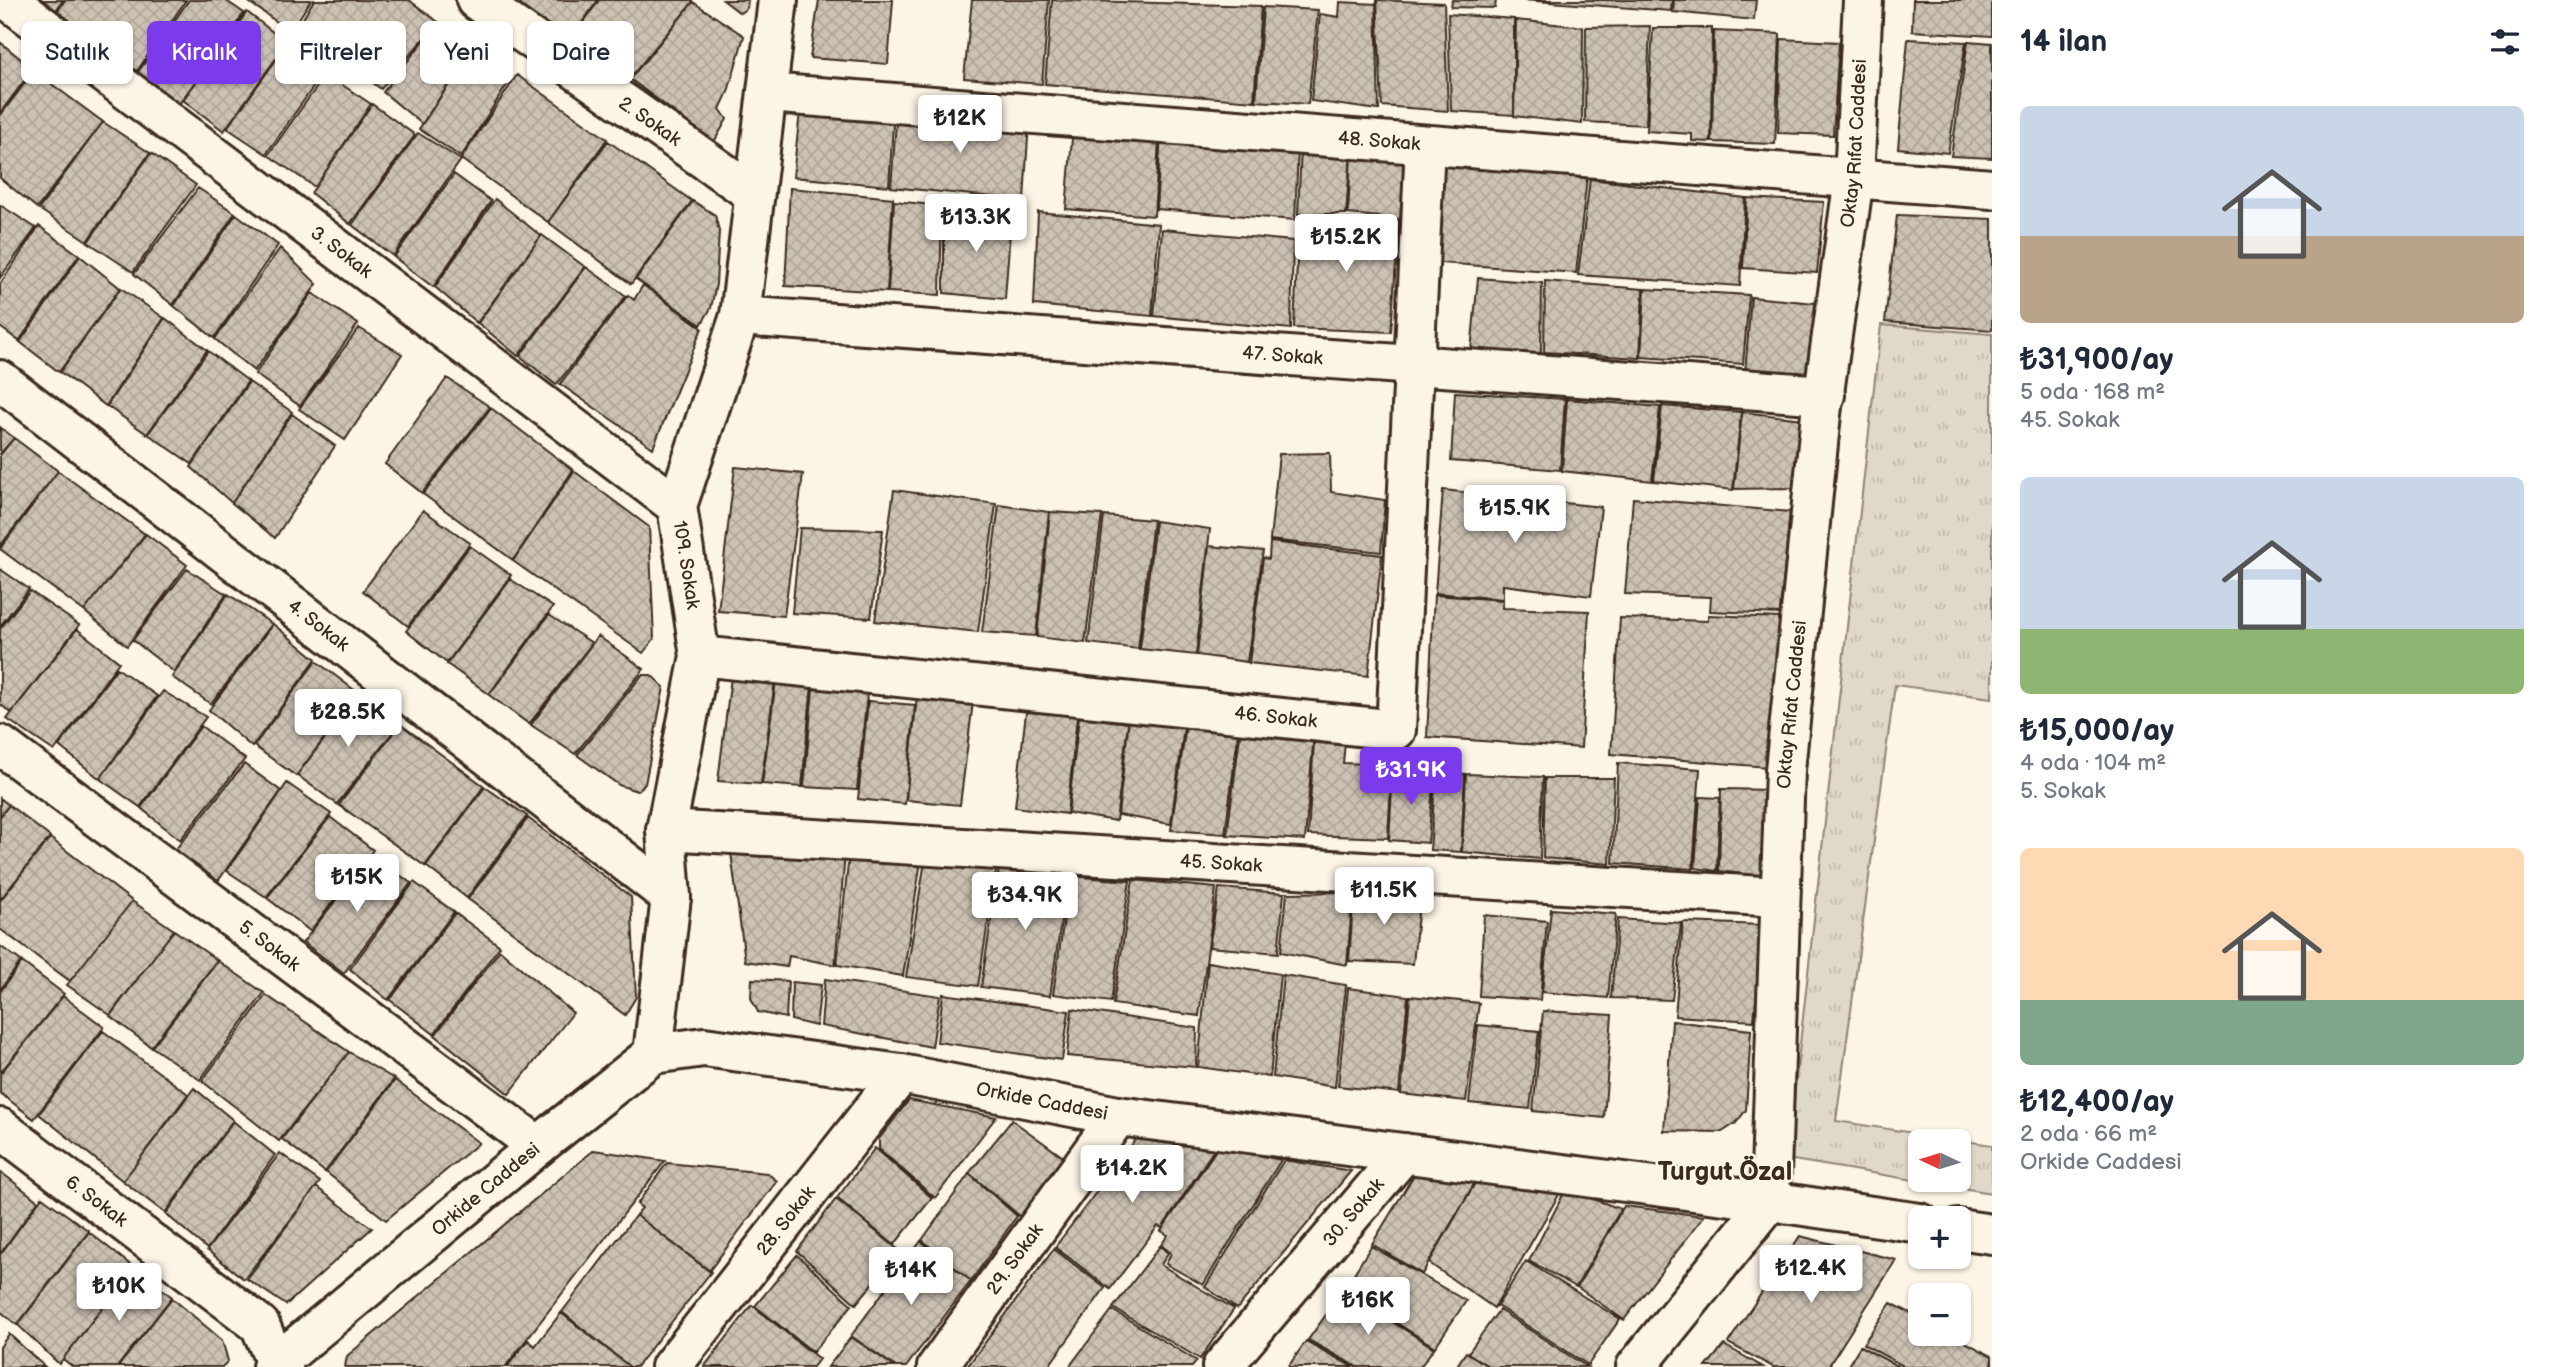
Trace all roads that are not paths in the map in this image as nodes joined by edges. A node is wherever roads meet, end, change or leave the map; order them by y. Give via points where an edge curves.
1 (8, 0) edge
2 (476, 0) edge
3 (778, 0) edge
4 (1863, 0) edge
5 (766, 93) junction
6 (1425, 145) junction
7 (1854, 178) junction
8 (1992, 189) edge
9 (754, 194) junction
10 (740, 317) junction
11 (1415, 365) junction
12 (0, 380) edge
13 (1825, 395) junction
14 (677, 506) junction
15 (700, 656) junction
16 (0, 745) edge
17 (666, 831) junction
18 (671, 897) junction
19 (1779, 897) junction
20 (653, 1054) junction
21 (901, 1074) junction
22 (1118, 1116) junction
23 (0, 1128) edge
24 (538, 1146) junction
25 (1404, 1153) junction
26 (1770, 1201) junction
27 (1908, 1221) edge
28 (1971, 1231) edge
29 (1992, 1234) edge
30 (277, 1366) edge
31 (671, 1367) edge
32 (937, 1367) edge
33 (1222, 1367) edge
34 (1636, 1367) edge

1 - 14 street, 3. Sokak
2 - 9 street, 2. Sokak
3 - 5 street, 109. Sokak
4 - 7 street, Oktay Rıfat Caddesi
5 - 6 street, 48. Sokak
5 - 9 street, 109. Sokak
6 - 7 street, 48. Sokak
6 - 11 street, 46. Sokak
7 - 8 street, 48. Sokak
7 - 13 street, Oktay Rıfat Caddesi
9 - 10 street, 109. Sokak
10 - 11 street, 47. Sokak
10 - 14 street, 109. Sokak
11 - 13 street, 47. Sokak
11 - 15 street, 46. Sokak via 1396,730
12 - 18 street, 4. Sokak
13 - 19 street, Oktay Rıfat Caddesi via 1785,770
14 - 15 street, 109. Sokak
15 - 17 street, 109. Sokak
16 - 24 street, 5. Sokak
17 - 18 street, 109. Sokak
17 - 19 street, 45. Sokak
18 - 20 street, 109. Sokak
19 - 26 street, Oktay Rıfat Caddesi
20 - 21 street, Orkide Caddesi via 704,1047
20 - 24 street, Orkide Caddesi
21 - 22 street, Orkide Caddesi
21 - 31 street, 28. Sokak
22 - 25 street, Orkide Caddesi
22 - 32 street, 29. Sokak
23 - 30 street, 6. Sokak via 260,1325
24 - 30 street, Orkide Caddesi
25 - 26 street, Orkide Caddesi
25 - 33 street, 30. Sokak
26 - 27 street, Orkide Caddesi
26 - 34 street
28 - 29 street

